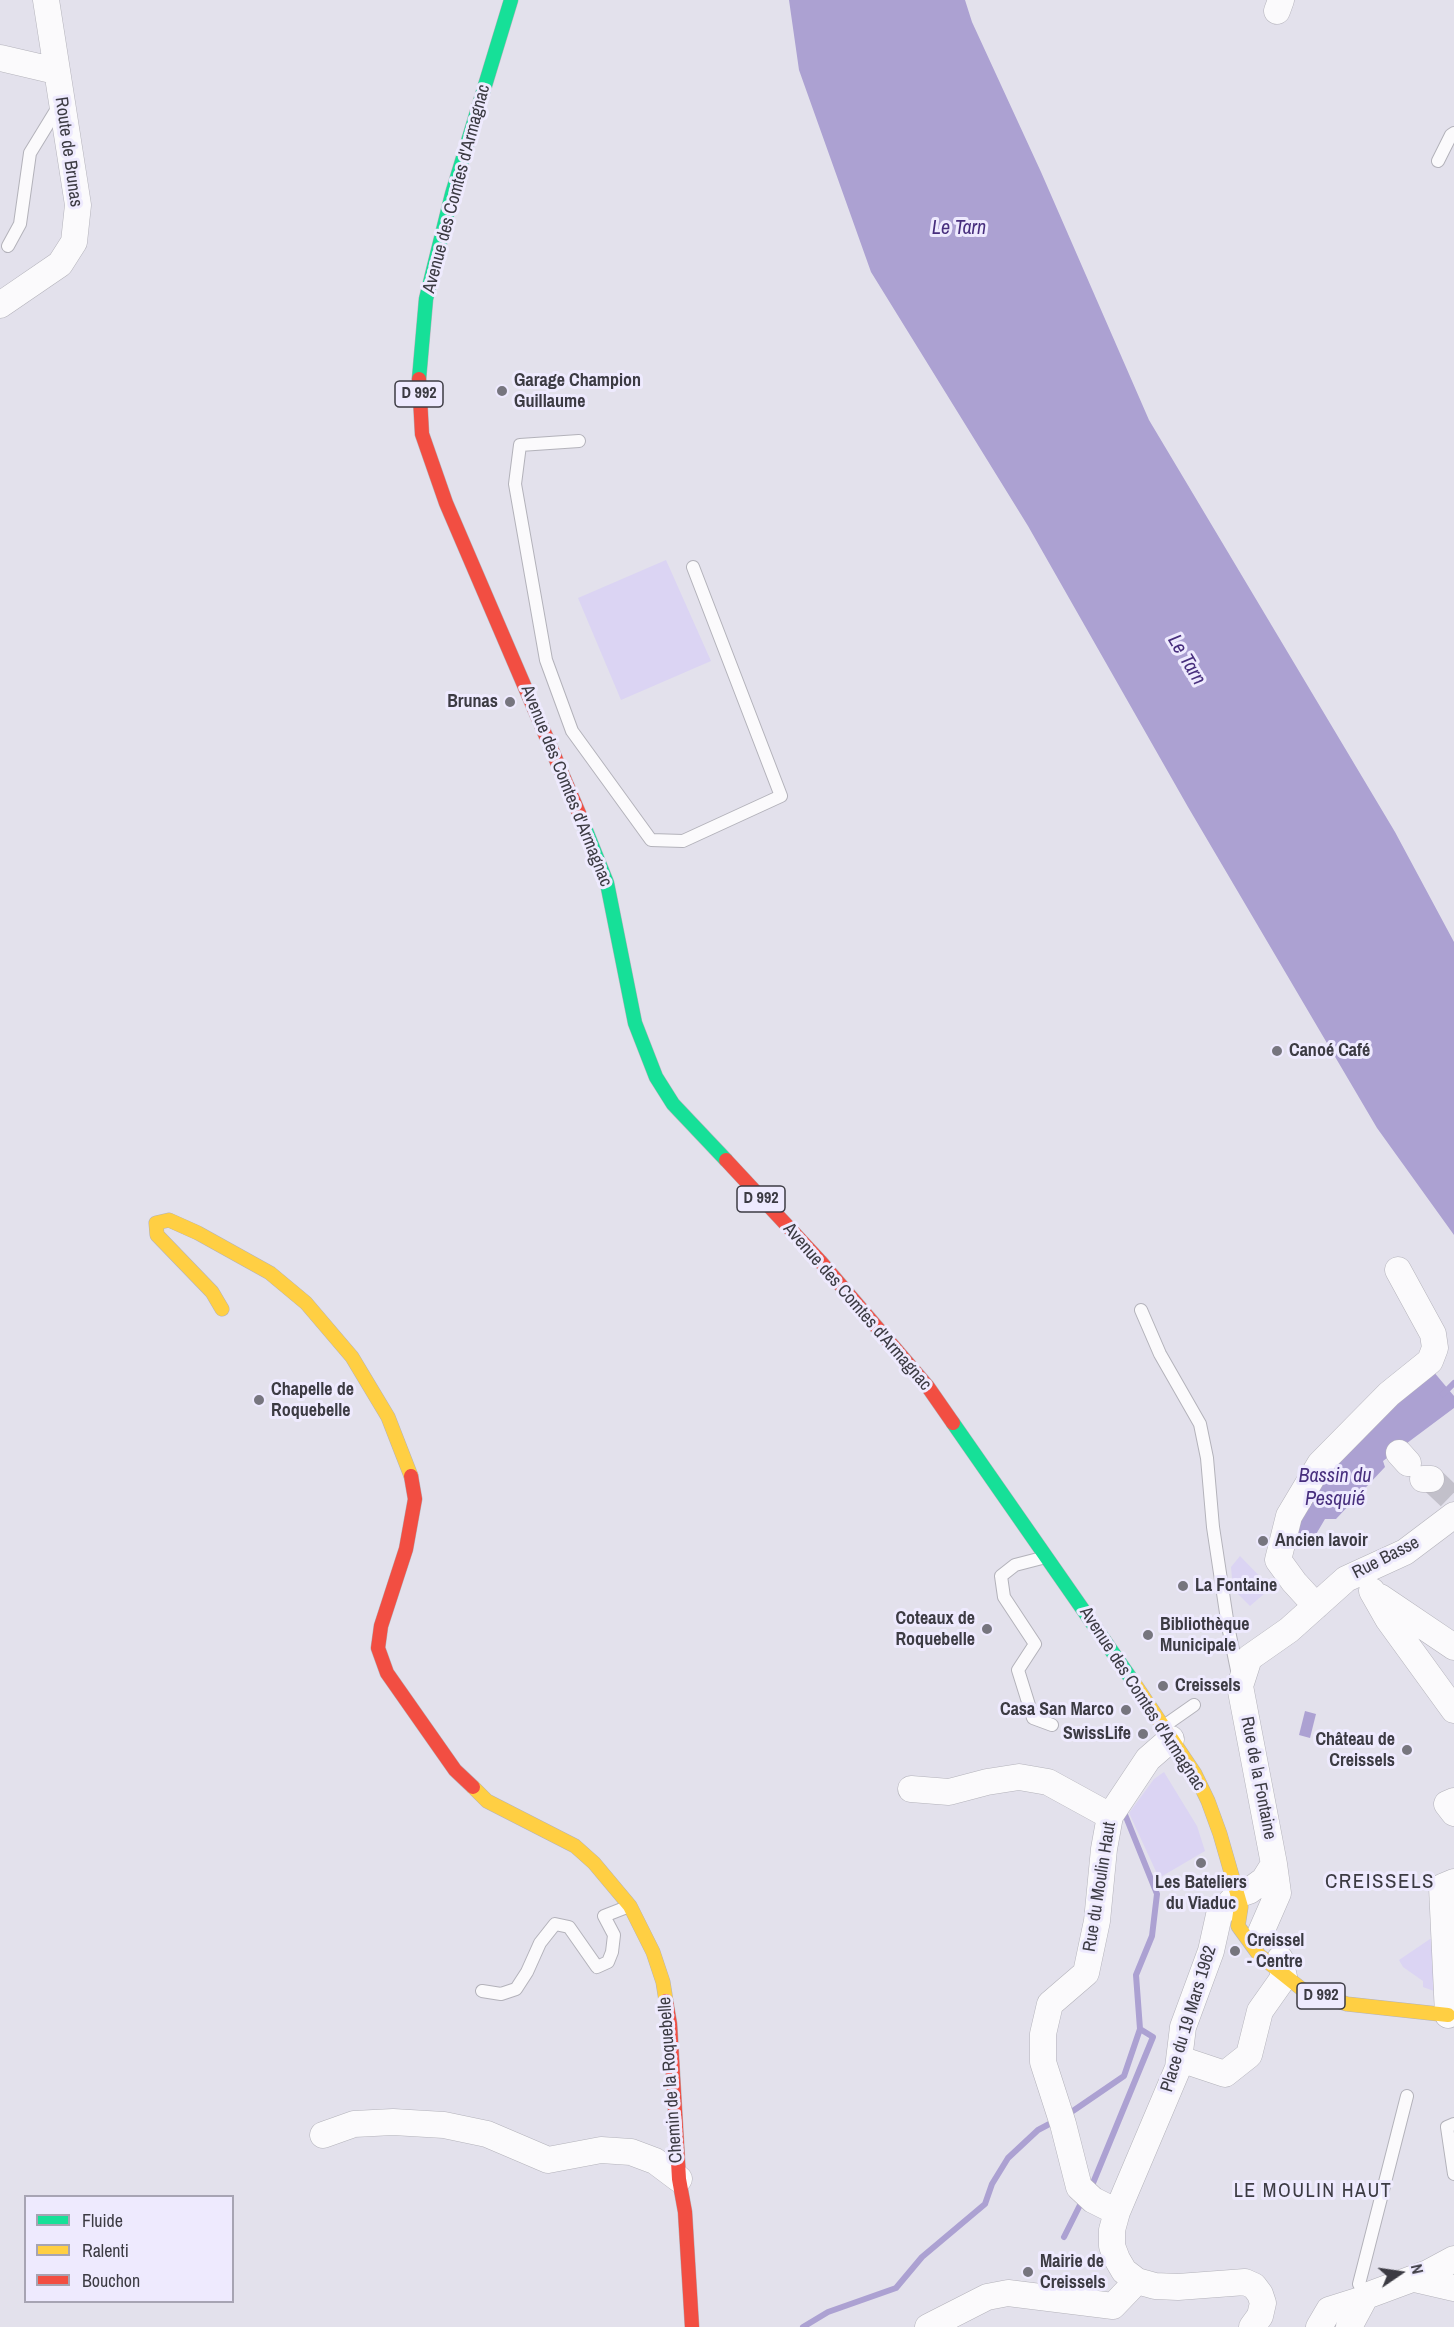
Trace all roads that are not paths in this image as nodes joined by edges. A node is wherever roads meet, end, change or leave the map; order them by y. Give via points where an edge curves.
1 (46, 0) edge
2 (511, 0) edge
3 (0, 58) edge
4 (56, 71) junction
5 (61, 103) junction
6 (1454, 134) edge
7 (1438, 161) dead end
8 (8, 246) dead end
9 (0, 305) edge
10 (579, 441) dead end
11 (693, 567) dead end
12 (533, 664) junction
13 (1398, 1270) dead end
14 (222, 1309) dead end
15 (1141, 1310) dead end
16 (1454, 1515) edge
17 (1047, 1557) junction
18 (1316, 1606) junction
19 (1454, 1647) edge
20 (1240, 1686) junction
21 (1194, 1705) dead end
22 (1453, 1710) edge
23 (1052, 1725) dead end
24 (1167, 1733) junction
25 (911, 1789) dead end
26 (1454, 1801) edge
27 (1454, 1813) edge
28 (1110, 1816) junction
29 (1274, 1864) junction
30 (1454, 1882) edge
31 (1239, 1901) junction
32 (630, 1906) junction
33 (1261, 1932) junction
34 (1286, 1964) junction
35 (482, 1991) dead end
36 (1368, 1992) dead end
37 (1451, 2015) edge
38 (1180, 2059) junction
39 (1407, 2096) dead end
40 (1454, 2124) edge
41 (323, 2135) dead end
42 (1454, 2174) edge
43 (679, 2179) junction
44 (1117, 2212) junction
45 (1454, 2259) edge
46 (1415, 2278) junction
47 (1137, 2281) junction
48 (1454, 2288) edge
49 (1365, 2298) junction
50 (692, 2327) edge
51 (928, 2327) edge
52 (1252, 2327) edge
53 (1319, 2327) edge
54 (1349, 2327) edge

1 - 4 street, Route de Brunas
2 - 12 main road, Avenue des Comtes d'Armagnac / D 992 via 437,253 426,299 419,384 422,434 446,503
3 - 4 street
4 - 5 street, Route de Brunas
5 - 8 lane via 30,153 20,225
5 - 9 street, Route de Brunas via 78,205 74,242 60,264
6 - 7 lane
10 - 12 lane via 520,445 515,484
11 - 12 lane via 781,795 683,841 651,840 572,731
12 - 17 main road, Avenue des Comtes d'Armagnac / D 992 via 572,795 607,883 635,1023 656,1077 673,1104 820,1261 928,1387
13 - 18 street via 1433,1334 1436,1348 1430,1361 1389,1394 1320,1464 1288,1516 1278,1560
14 - 32 main road, Chemin de la Roquebelle via 212,1292 157,1235 156,1223 169,1220 188,1228 270,1273 306,1303 352,1357 388,1417 409,1468 416,1499 406,1549 381,1626 378,1648 387,1673 455,1770 487,1801 575,1846
15 - 20 lane via 1160,1354 1200,1424
16 - 18 street, Rue Basse via 1405,1552 1346,1579
17 - 23 lane via 1014,1565 1001,1576 1004,1597 1035,1644 1018,1670 1033,1719
17 - 24 main road, Avenue des Comtes d'Armagnac / D 992
18 - 20 street, Rue de la Fontaine via 1249,1658
19 - 22 street via 1372,1591
20 - 29 street, Rue de la Fontaine
21 - 24 lane
24 - 28 street, Rue du Moulin Haut
24 - 31 main road, Avenue des Comtes d'Armagnac / D 992 via 1208,1801
25 - 28 street via 949,1792 1019,1777 1048,1782
26 - 27 street via 1448,1804
28 - 44 street, Rue du Moulin Haut via 1086,1973 1050,2004 1043,2034 1043,2062 1079,2187 1093,2200
29 - 31 street, Rue de la Fontaine via 1264,1880
29 - 33 street, Rue de la Fontaine via 1278,1893
30 - 37 street via 1442,1887
31 - 33 main road, Avenue des Comtes d'Armagnac / D 992
31 - 34 main road, Avenue des Comtes d'Armagnac / D 992 via 1238,1926 1259,1955
31 - 38 street, Place du 19 Mars 1962 via 1219,1915 1211,1951 1182,2027
32 - 35 lane via 604,1916 614,1935 608,1962 597,1967 569,1926 555,1924 540,1943 516,1989 501,1994
32 - 43 main road, Chemin de la Roquebelle via 663,1982 670,2024
33 - 34 main road, Avenue des Comtes d'Armagnac / D 992
34 - 37 main road, Avenue des Comtes d'Armagnac / D 992 via 1303,1990 1347,2004
34 - 38 street via 1260,2011 1249,2055 1225,2074
36 - 37 main road, D 992
38 - 44 street, Place du 19 Mars 1962
39 - 49 lane via 1359,2284
40 - 42 lane via 1447,2127
41 - 43 street via 354,2124 444,2125 487,2134 548,2160 601,2150 631,2152 655,2161
43 - 50 main road, Chemin de la Roquebelle via 685,2212
44 - 47 street via 1112,2246 1124,2271
45 - 46 street
46 - 48 street
46 - 49 street
47 - 51 street via 1113,2306 1008,2293 987,2297
47 - 52 street via 1178,2287 1245,2282 1254,2286 1263,2303
49 - 53 street via 1329,2310
49 - 54 street

